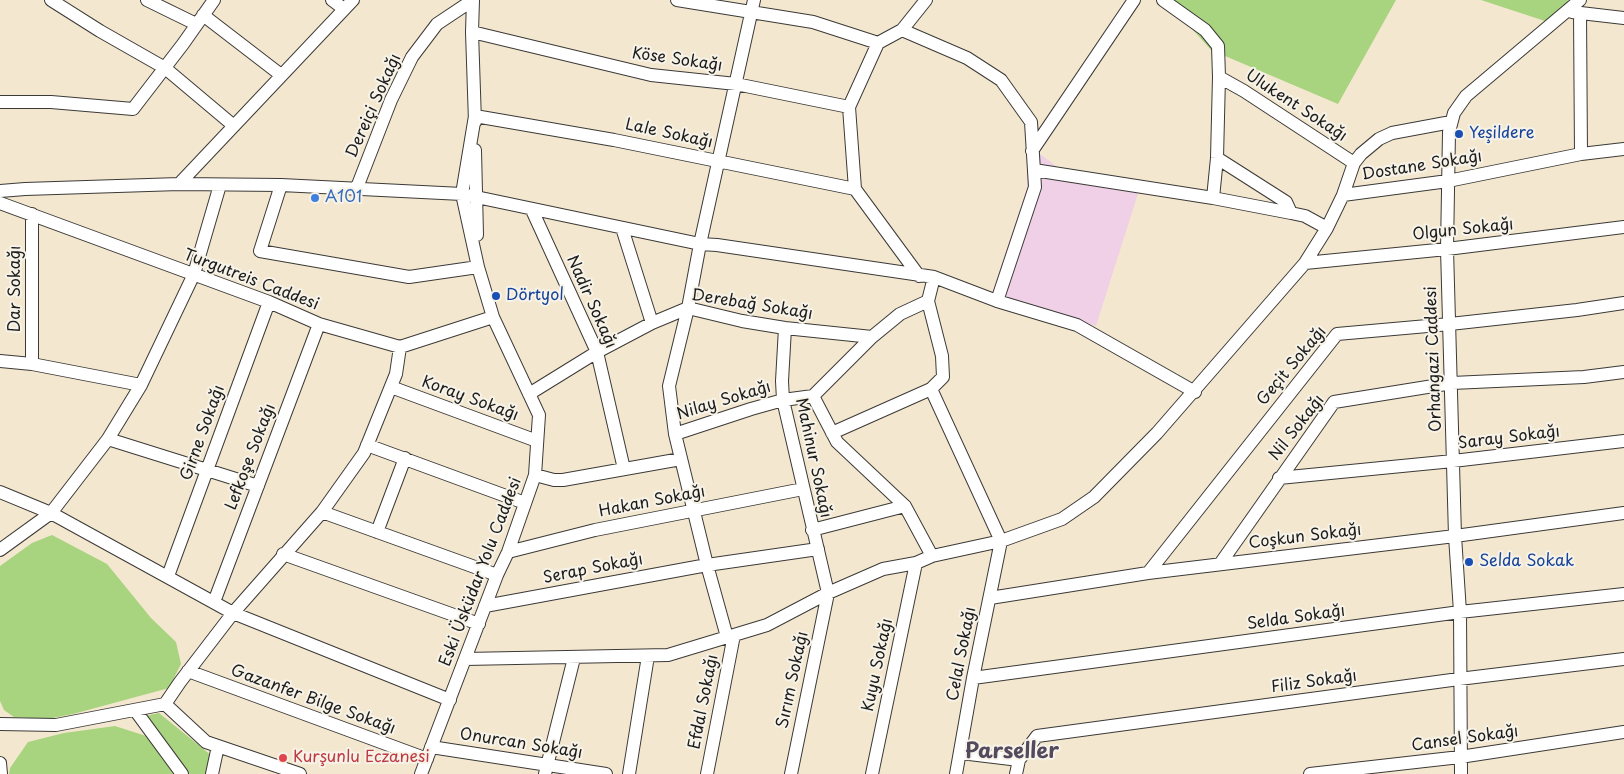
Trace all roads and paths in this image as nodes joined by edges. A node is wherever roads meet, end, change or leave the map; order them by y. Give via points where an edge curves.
1 (51, 0) edge
2 (147, 0) edge
3 (214, 0) edge
4 (332, 0) edge
5 (473, 0) edge
6 (677, 0) edge
7 (926, 0) edge
8 (1134, 0) edge
9 (1163, 0) edge
10 (348, 4) edge
11 (753, 6) edge
12 (1580, 6) edge
13 (1624, 18) edge
14 (200, 19) junction
15 (902, 30) junction
16 (472, 32) junction
17 (878, 44) junction
18 (165, 68) junction
19 (281, 75) junction
20 (1219, 77) junction
21 (736, 84) junction
22 (0, 102) edge
23 (849, 107) junction
24 (475, 116) junction
25 (1451, 122) junction
26 (234, 126) junction
27 (1624, 149) edge
28 (1032, 151) junction
29 (1581, 154) junction
30 (1217, 158) junction
31 (719, 162) junction
32 (1354, 164) junction
33 (1034, 170) junction
34 (1448, 181) junction
35 (179, 184) junction
36 (220, 185) junction
37 (281, 185) junction
38 (855, 189) junction
39 (356, 190) junction
40 (0, 192) edge
41 (462, 194) junction
42 (1342, 195) junction
43 (476, 197) junction
44 (1213, 198) junction
45 (0, 203) edge
46 (532, 210) junction
47 (1291, 212) junction
48 (32, 214) junction
49 (1624, 227) edge
50 (622, 228) junction
51 (1327, 228) junction
52 (700, 244) junction
53 (1447, 249) junction
54 (1305, 263) junction
55 (478, 267) junction
56 (194, 274) junction
57 (919, 276) junction
58 (934, 277) junction
59 (928, 301) junction
60 (996, 301) junction
61 (269, 302) junction
62 (1624, 303) edge
63 (688, 308) junction
64 (493, 317) junction
65 (652, 323) junction
66 (319, 324) junction
67 (1450, 324) junction
68 (785, 328) junction
69 (872, 337) junction
70 (400, 347) junction
71 (597, 352) junction
72 (0, 361) edge
73 (32, 364) junction
74 (1624, 372) edge
75 (1452, 383) junction
76 (141, 385) junction
77 (391, 387) junction
78 (931, 389) junction
79 (1195, 392) junction
80 (529, 394) junction
81 (813, 396) junction
82 (784, 400) junction
83 (832, 433) junction
84 (675, 434) junction
85 (108, 439) junction
86 (538, 441) junction
87 (1624, 441) edge
88 (367, 445) junction
89 (405, 458) junction
90 (681, 459) junction
91 (1453, 461) junction
92 (624, 469) junction
93 (207, 470) junction
94 (536, 475) junction
95 (1279, 478) junction
96 (258, 486) junction
97 (803, 489) junction
98 (0, 492) edge
99 (525, 503) junction
100 (905, 506) junction
101 (693, 511) junction
102 (322, 512) junction
103 (52, 513) junction
104 (1624, 513) edge
105 (812, 530) junction
106 (377, 532) junction
107 (1455, 536) junction
108 (1001, 541) junction
109 (818, 549) junction
110 (0, 550) edge
111 (508, 552) junction
112 (283, 554) junction
113 (932, 556) junction
114 (916, 563) junction
115 (1220, 564) junction
116 (708, 565) junction
117 (1148, 573) junction
118 (498, 575) junction
119 (168, 576) junction
120 (828, 594) junction
121 (1624, 594) edge
122 (990, 598) junction
123 (214, 602) junction
124 (485, 606) junction
125 (1460, 612) junction
126 (233, 613) junction
127 (479, 624) junction
128 (730, 636) junction
129 (648, 656) junction
130 (574, 658) junction
131 (465, 659) junction
132 (1624, 659) edge
133 (188, 671) junction
134 (973, 678) junction
135 (1459, 679) junction
136 (450, 700) junction
137 (165, 704) junction
138 (135, 710) junction
139 (0, 724) edge
140 (1624, 732) edge
141 (218, 746) junction
142 (431, 747) junction
143 (960, 753) junction
144 (1460, 757) junction
145 (426, 759) junction
146 (1019, 760) junction
147 (0, 763) edge
148 (546, 769) edge
149 (1, 774) edge
150 (182, 774) edge
151 (212, 774) edge
152 (300, 774) edge
153 (421, 774) edge
154 (606, 774) edge
155 (629, 774) edge
156 (707, 774) edge
157 (791, 774) edge
158 (872, 774) edge
159 (956, 774) edge
160 (1016, 774) edge
161 (1310, 774) edge
162 (1461, 774) edge

1 - 18 street
2 - 14 street
3 - 14 street
4 - 10 street
5 - 16 street, Eski Üsküdar Yolu Caddesi
5 - 39 street, Dereiçi Sokağı via 437,24 412,57 391,100
6 - 11 street
7 - 15 street
8 - 28 street
9 - 20 street via 1216,41
10 - 19 street
11 - 17 street
11 - 21 street
12 - 13 street
12 - 25 street, Orhangazi Caddesi via 1566,11 1466,96
12 - 29 street
14 - 18 street
14 - 19 street
15 - 17 street
15 - 28 street via 967,58 1001,80 1032,122
16 - 21 street, Köse Sokağı via 651,75
16 - 24 street, Eski Üsküdar Yolu Caddesi
17 - 23 street
18 - 22 street via 133,109 51,102
18 - 26 street
19 - 26 street
20 - 30 street
20 - 32 street, Ulukent Sokağı
21 - 23 street, Köse Sokağı
21 - 31 street
23 - 38 street
24 - 31 street, Lale Sokağı
24 - 41 street, Eski Üsküdar Yolu Caddesi
24 - 43 street, Eski Üsküdar Yolu Caddesi
25 - 32 street via 1392,133 1370,145
25 - 34 street, Orhangazi Caddesi
26 - 35 street
27 - 29 street, Dostane Sokağı
28 - 33 street
29 - 34 street, Dostane Sokağı
30 - 44 street
30 - 47 street via 1286,202
31 - 38 street, Lale Sokağı
31 - 52 street
32 - 42 street
33 - 44 street
33 - 60 street via 1035,187
34 - 42 street, Dostane Sokağı
34 - 53 street, Orhangazi Caddesi
35 - 36 street
35 - 40 street
36 - 37 street
36 - 56 street
37 - 39 street
37 - 55 street via 260,251 409,277
38 - 57 street
39 - 41 street
41 - 43 street
41 - 55 street, Eski Üsküdar Yolu Caddesi
42 - 51 street
43 - 46 street
43 - 55 street, Eski Üsküdar Yolu Caddesi
44 - 47 street
45 - 48 street, Turgutreis Caddesi
46 - 50 street
46 - 71 street, Nadir Sokağı
47 - 51 street
48 - 56 street, Turgutreis Caddesi
48 - 73 street, Dar Sokağı
49 - 53 street, Olgun Sokağı
50 - 52 street
50 - 65 street
51 - 54 street
52 - 57 street
52 - 63 street
53 - 54 street, Olgun Sokağı
53 - 67 street, Orhangazi Caddesi
54 - 79 street
55 - 64 street, Eski Üsküdar Yolu Caddesi
56 - 61 street, Turgutreis Caddesi
56 - 76 street
57 - 58 street
58 - 59 street
58 - 60 street
59 - 69 street via 900,314
59 - 78 street via 942,356 943,377
60 - 79 street via 1077,325
61 - 66 street, Turgutreis Caddesi
61 - 93 street, Girne Sokağı
62 - 67 street, Geçit Sokağı
63 - 65 street, Derebağ Sokağı
63 - 68 street, Derebağ Sokağı
63 - 84 street via 669,386
64 - 70 street
64 - 80 street, Eski Üsküdar Yolu Caddesi
65 - 71 street, Derebağ Sokağı
66 - 70 street, Turgutreis Caddesi
66 - 96 street, Lefkoşe Sokağı
67 - 75 street, Orhangazi Caddesi
67 - 117 street, Geçit Sokağı via 1337,334
68 - 69 street, Derebağ Sokağı
68 - 82 street, Mahinur Sokağı
69 - 81 street
70 - 77 street
71 - 80 street, Derebağ Sokağı
71 - 92 street, Nadir Sokağı
72 - 73 street
73 - 76 street
74 - 75 street, Nil Sokağı
75 - 91 street, Orhangazi Caddesi
75 - 95 street, Nil Sokağı via 1334,402
76 - 85 street
77 - 86 street, Koray Sokağı
77 - 88 street
78 - 83 street
78 - 108 street
79 - 108 street via 1094,496 1062,519
80 - 86 street, Eski Üsküdar Yolu Caddesi via 539,415
81 - 82 street, Nilay Sokağı
81 - 83 street
82 - 84 street, Nilay Sokağı
82 - 97 street, Mahinur Sokağı
83 - 100 street via 837,442
84 - 90 street
85 - 93 street
85 - 103 street
86 - 94 street, Eski Üsküdar Yolu Caddesi
87 - 91 street, Saray Sokağı
88 - 89 street
88 - 102 street
89 - 99 street
89 - 106 street
90 - 92 street
90 - 101 street
91 - 95 street, Saray Sokağı
91 - 107 street, Orhangazi Caddesi
92 - 94 street via 564,480
93 - 96 street
93 - 119 street, Girne Sokağı
94 - 99 street, Eski Üsküdar Yolu Caddesi
95 - 115 street, Nil Sokağı
96 - 123 street, Lefkoşe Sokağı
97 - 101 street, Hakan Sokağı
97 - 105 street, Mahinur Sokağı
98 - 103 street
99 - 111 street, Eski Üsküdar Yolu Caddesi
100 - 105 street
100 - 113 street
101 - 111 street, Hakan Sokağı via 595,530
101 - 116 street
102 - 106 street
102 - 112 street
103 - 110 street
103 - 119 street
104 - 107 street, Coşkun Sokağı
105 - 109 street, Mahinur Sokağı
106 - 118 street
107 - 115 street, Coşkun Sokağı
107 - 125 street, Orhangazi Caddesi
108 - 113 street
108 - 122 street, Celal Sokağı
109 - 116 street, Serap Sokağı
109 - 120 street, Mahinur Sokağı
111 - 118 street, Eski Üsküdar Yolu Caddesi
112 - 126 street
112 - 127 street
113 - 114 street
114 - 120 street via 882,569
114 - 158 street, Kuyu Sokağı
115 - 117 street, Coşkun Sokağı
116 - 124 street, Serap Sokağı
116 - 128 street
117 - 122 street, Coşkun Sokağı
118 - 124 street, Eski Üsküdar Yolu Caddesi
119 - 123 street
120 - 128 street via 768,625
120 - 157 street, Sırım Sokağı
121 - 125 street, Selda Sokağı
122 - 134 street, Celal Sokağı
123 - 126 street
124 - 127 street, Eski Üsküdar Yolu Caddesi
125 - 134 street, Selda Sokağı
125 - 135 street, Orhangazi Caddesi
126 - 133 street
126 - 136 street
127 - 131 street, Eski Üsküdar Yolu Caddesi
128 - 129 street via 668,655
128 - 156 street, Efdal Sokağı
129 - 130 street
129 - 155 street
130 - 131 street
130 - 148 street
131 - 136 street, Eski Üsküdar Yolu Caddesi
132 - 135 street, Filiz Sokağı
133 - 137 street
133 - 145 street, Gazanfer Bilge Sokağı
134 - 143 street, Celal Sokağı
135 - 144 street, Orhangazi Caddesi
135 - 146 street, Filiz Sokağı via 1037,736
136 - 142 street, Eski Üsküdar Yolu Caddesi
137 - 138 street
137 - 141 street via 206,742
138 - 139 street via 56,725
138 - 150 street
140 - 144 street, Cansel Sokağı
141 - 151 street
141 - 152 street
142 - 145 street, Eski Üsküdar Yolu Caddesi
142 - 148 street, Onurcan Sokağı
143 - 146 street
143 - 159 street, Celal Sokağı
144 - 161 street, Cansel Sokağı
144 - 162 street, Orhangazi Caddesi
145 - 153 street, Eski Üsküdar Yolu Caddesi
146 - 160 street, Filiz Sokağı
147 - 149 street
148 - 154 street, Onurcan Sokağı

